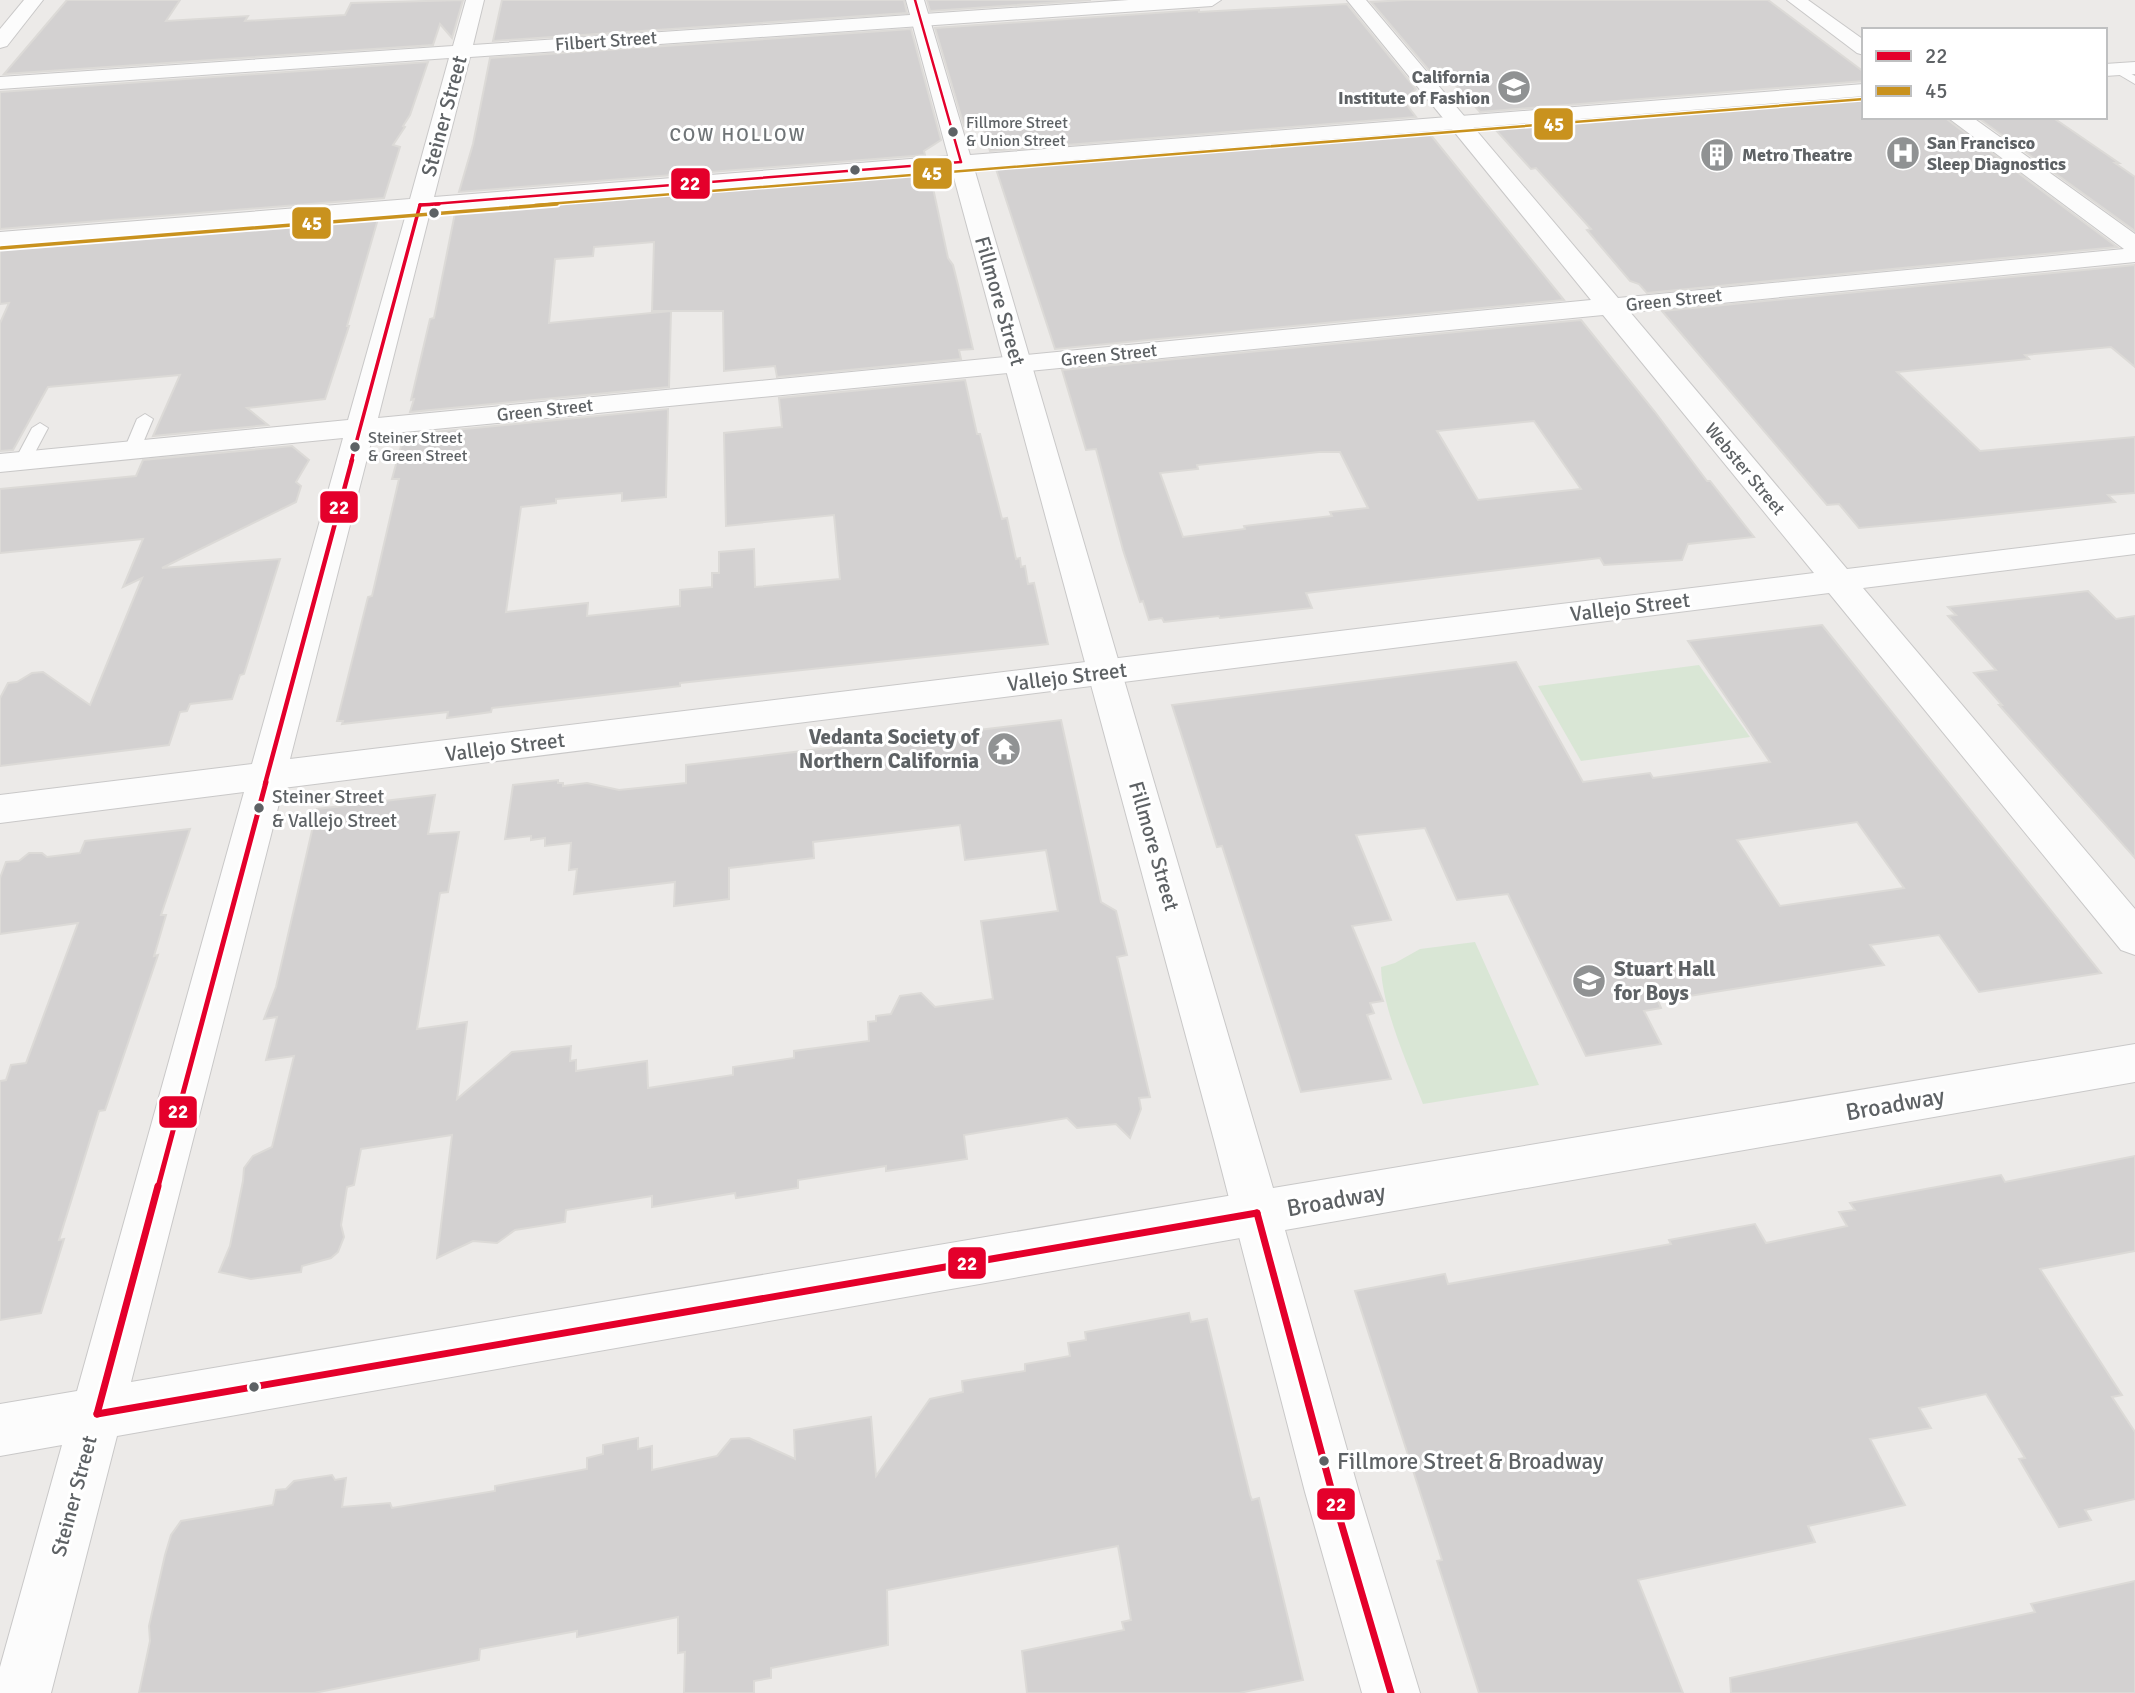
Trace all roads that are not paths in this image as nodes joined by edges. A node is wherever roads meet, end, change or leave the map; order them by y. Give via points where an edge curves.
1 (34, 0) edge
2 (475, 0) edge
3 (915, 0) edge
4 (1212, 0) edge
5 (1356, 0) edge
6 (1796, 0) edge
7 (921, 20) junction
8 (0, 42) edge
9 (1862, 48) edge
10 (461, 51) junction
11 (2119, 69) edge
12 (2135, 81) edge
13 (0, 83) edge
14 (1862, 90) edge
15 (1961, 119) edge
16 (1457, 122) junction
17 (961, 162) junction
18 (420, 205) junction
19 (0, 239) edge
20 (2135, 246) edge
21 (2135, 255) edge
22 (1610, 306) junction
23 (1017, 364) junction
24 (145, 419) dead end
25 (361, 427) junction
26 (40, 428) dead end
27 (132, 450) junction
28 (11, 461) edge
29 (2135, 544) edge
30 (1838, 581) junction
31 (1105, 672) junction
32 (268, 776) junction
33 (0, 810) edge
34 (2135, 938) edge
35 (2135, 1063) edge
36 (1257, 1213) junction
37 (97, 1414) junction
38 (0, 1430) edge
39 (22, 1693) edge
40 (1391, 1693) edge

1 - 8 street
2 - 10 street, Steiner Street
3 - 7 street, Fillmore Street
4 - 7 street, Filbert Street
5 - 16 street, Webster Street
6 - 9 street
7 - 10 street, Filbert Street
7 - 17 street, Fillmore Street
10 - 13 street, Filbert Street
10 - 18 street, Steiner Street
11 - 12 lane
14 - 16 street
15 - 20 street
16 - 17 street
16 - 22 street, Webster Street
17 - 18 street
17 - 23 street, Fillmore Street
18 - 19 street
18 - 25 street, Steiner Street
21 - 22 street, Green Street
22 - 23 street, Green Street
22 - 30 street, Webster Street
23 - 25 street, Green Street
23 - 31 street, Fillmore Street
24 - 27 lane
25 - 27 street, Green Street
25 - 32 street, Steiner Street
26 - 28 lane
27 - 28 street, Green Street
29 - 30 street, Vallejo Street
30 - 31 street, Vallejo Street
30 - 34 street, Webster Street
31 - 32 street, Vallejo Street
31 - 36 street, Fillmore Street
32 - 33 street, Vallejo Street
32 - 37 street, Steiner Street
35 - 36 street, Broadway
36 - 37 street, Broadway
36 - 40 street, Fillmore Street
37 - 38 street, Broadway
37 - 39 street, Steiner Street

